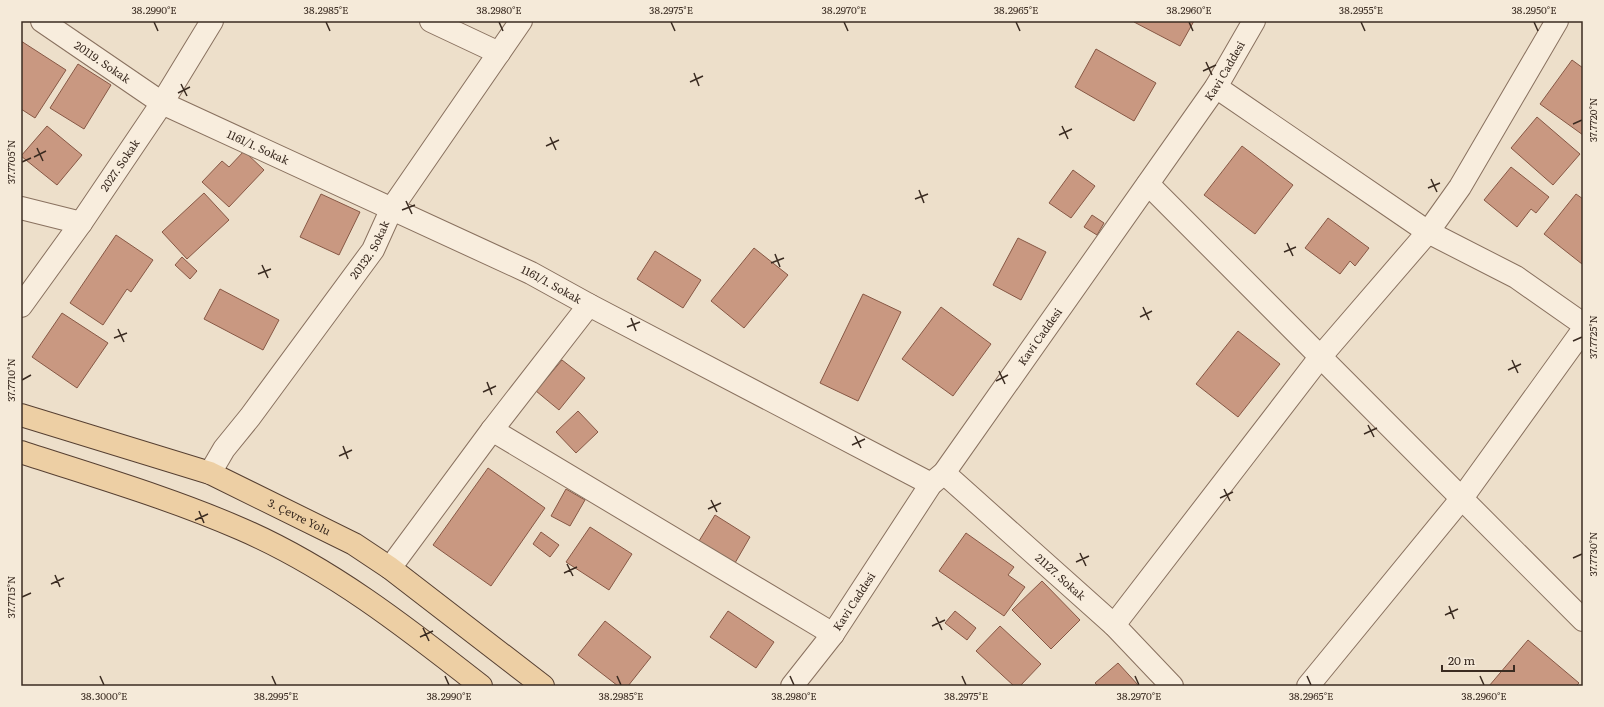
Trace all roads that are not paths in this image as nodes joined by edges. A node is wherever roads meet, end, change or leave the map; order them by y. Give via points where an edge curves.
1 (42, 21) edge
2 (212, 21) edge
3 (431, 21) edge
4 (521, 21) edge
5 (1254, 21) edge
6 (1557, 21) edge
7 (498, 53) junction
8 (1216, 87) junction
9 (162, 103) junction
10 (1148, 184) junction
11 (21, 208) edge
12 (392, 208) junction
13 (81, 223) junction
14 (1428, 232) junction
15 (589, 305) junction
16 (21, 306) edge
17 (1583, 324) edge
18 (1583, 330) edge
19 (1321, 356) junction
20 (21, 415) edge
21 (492, 430) junction
22 (21, 452) edge
23 (210, 473) junction
24 (938, 479) junction
25 (1462, 498) junction
26 (390, 568) junction
27 (1583, 620) edge
28 (1114, 625) junction
29 (833, 634) junction
30 (481, 686) edge
31 (543, 686) edge
32 (792, 686) edge
33 (1172, 686) edge
34 (1308, 686) edge

1 - 9 street, 20119. Sokak
2 - 9 street, 2027. Sokak
3 - 7 street
4 - 7 street, 20132. Sokak
5 - 8 street, Kavi Caddesi
6 - 14 street via 1460,187
7 - 12 street, 20132. Sokak
8 - 10 street, Kavi Caddesi
8 - 14 street
9 - 12 street, 1161/1. Sokak
9 - 13 street, 2027. Sokak
10 - 19 street
10 - 24 street, Kavi Caddesi
11 - 13 street
12 - 15 street, 1161/1. Sokak via 531,273
12 - 23 street, 20132. Sokak via 373,250 224,449
13 - 16 street, 2027. Sokak
14 - 17 street via 1516,277
14 - 19 street
15 - 21 street
15 - 24 street, 1161/1. Sokak
18 - 25 street
19 - 25 street
19 - 28 street
20 - 23 main road, 3. Çevre Yolu
21 - 26 street
21 - 29 street
22 - 30 main road via 242,529 349,588
23 - 26 main road, 3. Çevre Yolu via 354,544
24 - 28 street, 21127. Sokak
24 - 29 street, Kavi Caddesi
25 - 27 street
25 - 34 street
26 - 31 main road, 3. Çevre Yolu
28 - 33 street, 21127. Sokak
29 - 32 street, Kavi Caddesi

